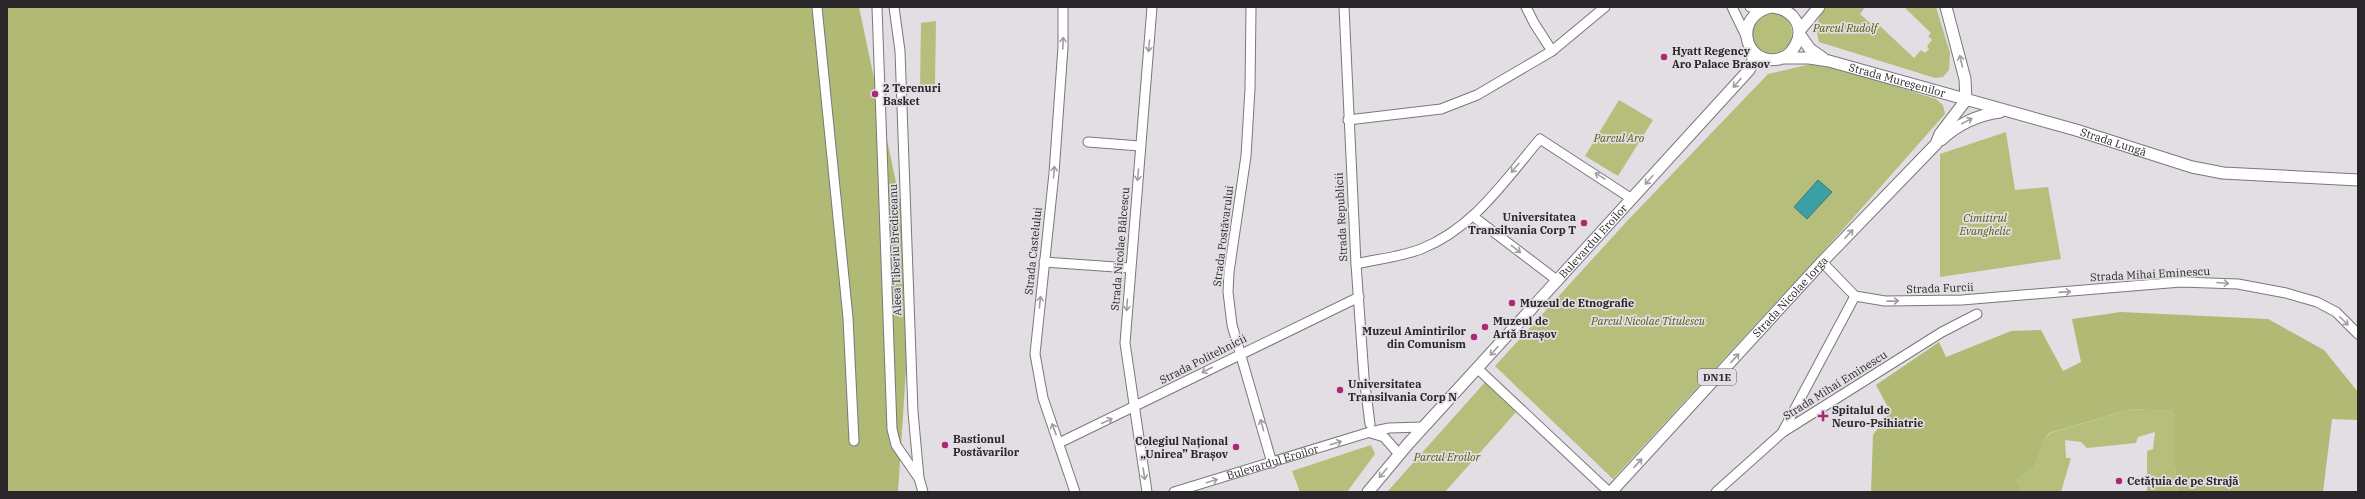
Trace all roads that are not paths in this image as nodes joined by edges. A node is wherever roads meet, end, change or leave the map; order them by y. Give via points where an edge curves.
1 (817, 7) edge
2 (877, 7) edge
3 (894, 7) edge
4 (1063, 7) edge
5 (1152, 7) edge
6 (1251, 7) edge
7 (1344, 7) edge
8 (1526, 7) edge
9 (1605, 7) edge
10 (1732, 7) edge
11 (1750, 7) edge
12 (1819, 7) edge
13 (1946, 7) edge
14 (1769, 8) edge
15 (1790, 9) edge
16 (1800, 33) junction
17 (1750, 45) junction
18 (1552, 51) junction
19 (1782, 58) junction
20 (1829, 61) junction
21 (1966, 100) junction
22 (2006, 111) junction
23 (1348, 120) junction
24 (1088, 142) dead end
25 (1936, 144) junction
26 (1140, 146) junction
27 (2358, 180) edge
28 (1632, 199) junction
29 (1474, 217) junction
30 (1044, 262) junction
31 (1822, 262) junction
32 (1356, 264) junction
33 (1130, 268) junction
34 (1558, 281) junction
35 (2026, 295) joint
36 (1855, 296) junction
37 (1359, 297) junction
38 (1977, 314) dead end
39 (2358, 334) edge
40 (1241, 352) junction
41 (1478, 369) junction
42 (1134, 408) junction
43 (1424, 427) junction
44 (1370, 428) junction
45 (1783, 432) junction
46 (854, 440) dead end
47 (1059, 443) junction
48 (1399, 454) junction
49 (1272, 463) junction
50 (919, 478) junction
51 (922, 492) edge
52 (1075, 492) edge
53 (1147, 492) edge
54 (1174, 492) edge
55 (1368, 492) edge
56 (1610, 492) edge
57 (1716, 492) edge

1 - 46 street via 848,318
2 - 50 street via 892,429 896,445
3 - 50 street, Aleea Tiberiu Brediceanu via 900,51 913,412
30 -> 4 street, Strada Castelului via 1054,173 1063,47
5 -> 26 street, Strada Nicolae Bălcescu
6 - 40 street, Strada Postăvarului via 1246,156 1229,272 1229,307
7 - 23 street, Strada Republicii
8 - 18 street
9 - 18 street
10 - 17 street
11 - 14 street
12 - 16 main road
21 -> 13 main road via 1965,79
14 - 15 main road
14 - 17 main road via 1751,18 1746,32
15 - 16 main road
16 - 19 main road via 1794,49
16 - 20 main road, Strada Mureșenilor via 1815,54
17 - 19 main road via 1766,59
17 -> 28 main road, Bulevardul Eroilor via 1753,61 1749,70
18 - 23 street via 1497,85 1459,103 1440,109
19 - 20 main road, Strada Mureșenilor
20 - 21 main road, Strada Mureșenilor
21 - 22 main road, Strada Lungă
21 - 25 main road, Strada Nicolae Iorga / DN1E via 1940,134
25 -> 22 main road via 1956,128 1978,116
22 - 27 main road, Strada Lungă via 2205,170
23 - 32 street, Strada Republicii
24 - 26 street
31 -> 25 main road, Strada Nicolae Iorga / DN1E
26 -> 33 street, Strada Nicolae Bălcescu
28 -> 29 street via 1540,139
28 - 34 main road, Bulevardul Eroilor
29 - 32 street via 1442,240 1420,250
29 -> 34 street
30 - 33 street
47 -> 30 street, Strada Castelului via 1043,398 1035,354
31 - 36 street
56 -> 31 main road, Strada Nicolae Iorga / DN1E
32 - 37 street, Strada Republicii
33 -> 42 street, Strada Nicolae Bălcescu via 1125,343
34 -> 41 main road, Bulevardul Eroilor
36 -> 35 street, Strada Furcii via 1885,301 1962,300
35 -> 39 street, Strada Mihai Eminescu via 2181,282 2238,284 2317,302 2336,312
36 - 45 street
37 - 40 street, Strada Politehnicii
37 - 44 street, Strada Republicii
38 - 45 street, Strada Mihai Eminescu via 1942,332
40 -> 42 street, Strada Politehnicii
49 -> 40 street, Strada Postăvarului
41 - 43 main road, Bulevardul Eroilor
41 - 56 street
47 -> 42 street, Strada Politehnicii
42 -> 53 street, Strada Nicolae Bălcescu
43 - 44 street, Bulevardul Eroilor
43 - 48 main road, Bulevardul Eroilor
44 - 48 street via 1384,437
49 -> 44 street, Bulevardul Eroilor
45 - 57 street, Strada Mihai Eminescu
47 - 52 street, Strada Castelului
48 -> 55 main road, Bulevardul Eroilor
54 -> 49 street, Bulevardul Eroilor
50 - 51 street, Aleea Tiberiu Brediceanu

